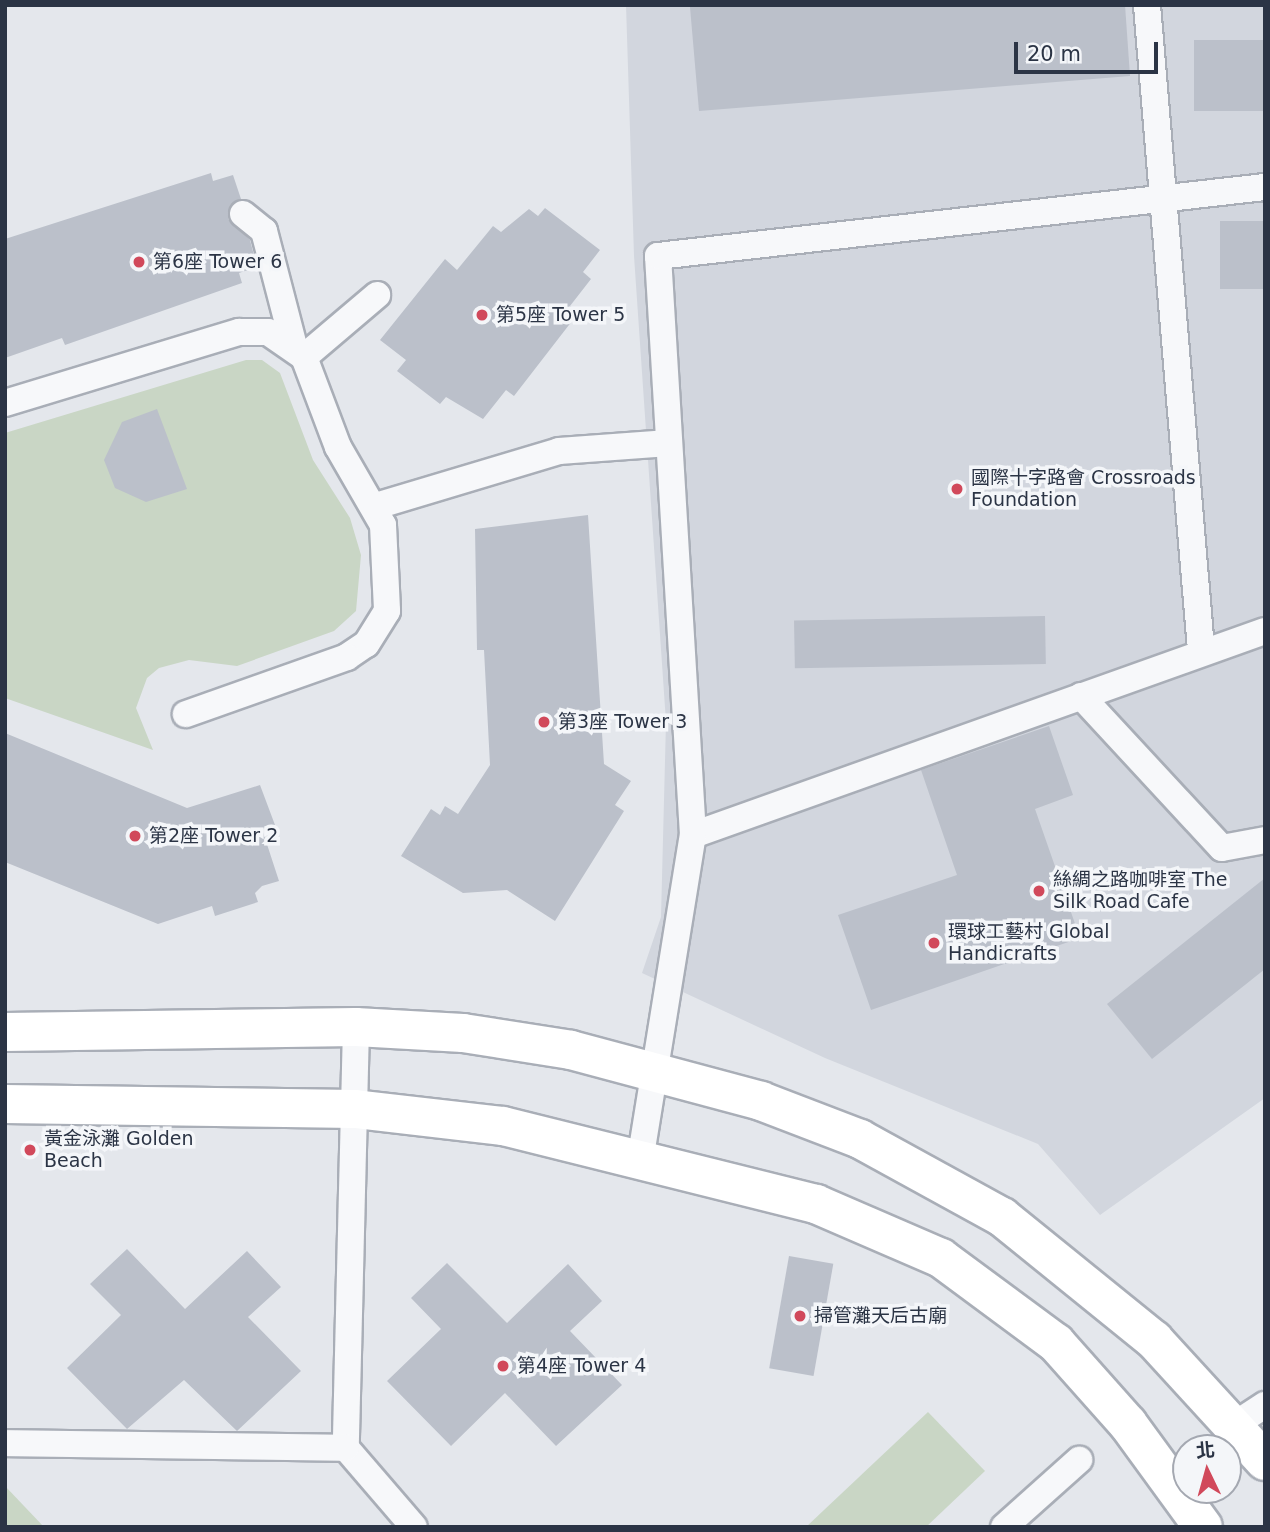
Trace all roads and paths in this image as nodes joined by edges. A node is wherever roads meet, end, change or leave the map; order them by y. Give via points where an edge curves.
1 (1147, 5) edge
2 (1265, 187) edge
3 (1162, 198) junction
4 (243, 214) dead end
5 (377, 295) dead end
6 (299, 351) junction
7 (5, 403) edge
8 (669, 443) junction
9 (376, 506) junction
10 (1265, 631) edge
11 (1202, 650) junction
12 (1081, 696) junction
13 (186, 714) dead end
14 (693, 835) junction
15 (1265, 840) edge
16 (356, 1027) junction
17 (5, 1032) edge
18 (657, 1070) junction
19 (5, 1104) edge
20 (355, 1110) junction
21 (640, 1155) junction
22 (1250, 1415) edge
23 (5, 1443) edge
24 (346, 1448) junction
25 (1079, 1460) dead end
26 (1265, 1461) edge
27 (414, 1527) edge
28 (1004, 1527) edge
29 (1203, 1527) edge

1 - 3 lane
2 - 3 lane
3 - 8 lane via 658,256
3 - 11 lane
4 - 6 lane via 264,231
5 - 6 lane
6 - 7 lane via 268,332 239,332
6 - 9 lane via 338,447
8 - 9 lane via 559,451
8 - 14 lane
9 - 13 lane via 390,551 390,595 380,626 366,644 347,657
10 - 11 lane
11 - 12 lane
12 - 14 lane
12 - 15 lane via 1222,848
14 - 18 lane
16 - 17 main road
16 - 18 main road via 463,1033
16 - 20 lane
18 - 21 lane
18 - 22 main road via 848,1134 949,1184 1095,1288
19 - 20 main road
20 - 21 main road via 503,1126
20 - 24 lane
21 - 29 main road via 816,1203 941,1258 1056,1343 1093,1381
22 - 26 main road
23 - 24 lane
24 - 27 lane
25 - 28 lane

